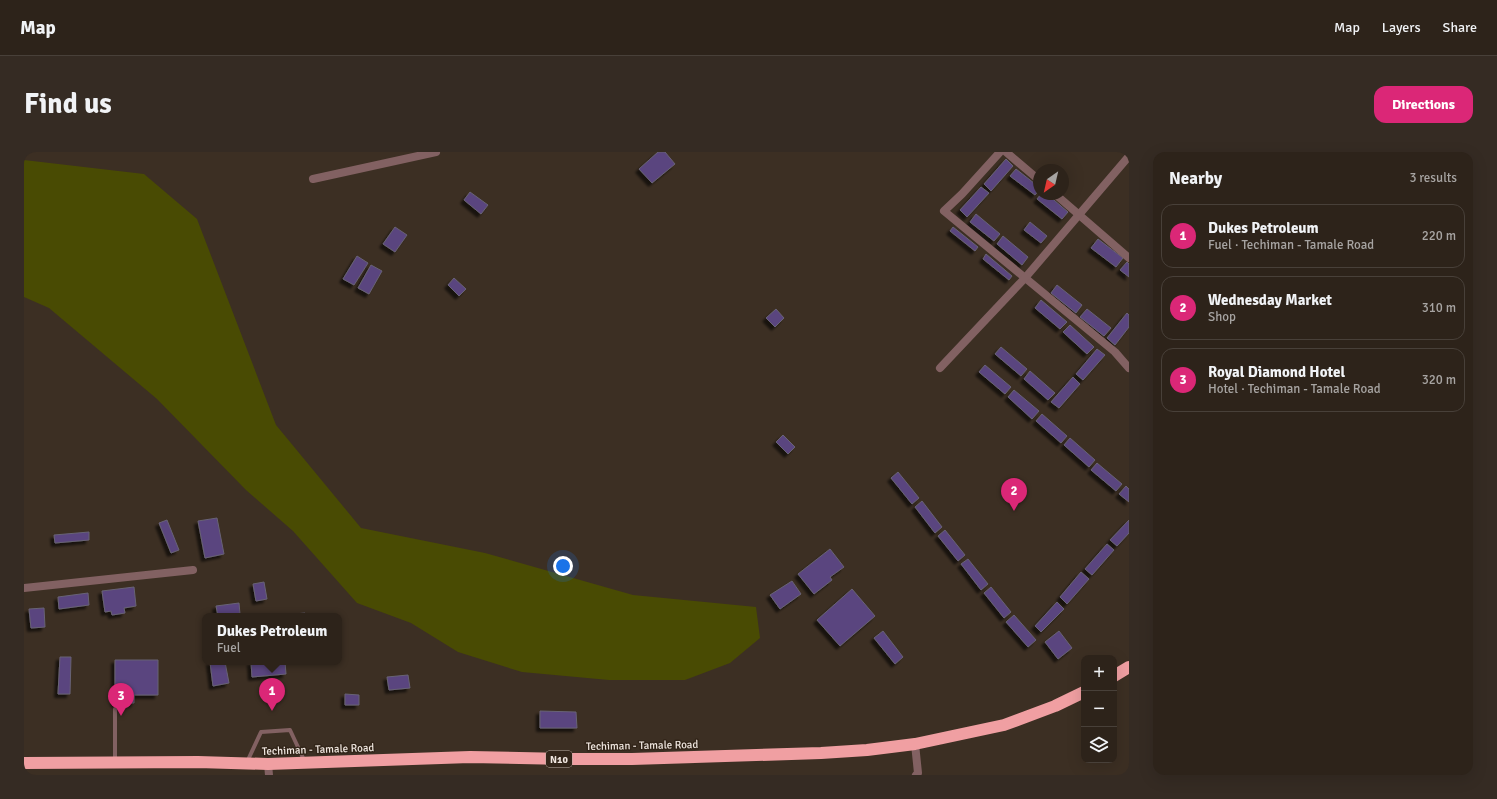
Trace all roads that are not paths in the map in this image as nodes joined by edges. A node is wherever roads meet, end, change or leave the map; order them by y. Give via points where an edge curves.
1 (436, 152) edge
2 (1000, 152) edge
3 (1006, 152) edge
4 (1129, 156) edge
5 (1033, 175) edge
6 (313, 178) dead end
7 (1062, 200) edge
8 (1079, 215) junction
9 (1129, 258) edge
10 (1025, 278) junction
11 (940, 368) dead end
12 (1129, 368) edge
13 (193, 570) dead end
14 (24, 588) edge
15 (1129, 667) edge
16 (1117, 674) edge
17 (1081, 693) edge
18 (115, 709) dead end
19 (915, 744) junction
20 (306, 762) junction
21 (24, 763) edge
22 (116, 763) junction
23 (247, 763) junction
24 (269, 769) edge
25 (918, 774) edge

1 - 6 street
2 - 10 street via 944,211
3 - 5 street
4 - 8 street
7 - 8 street
8 - 9 street
8 - 10 street
10 - 11 street
10 - 12 street via 1115,352
13 - 14 street
15 - 16 highway
17 - 19 highway, Techiman - Tamale Road / N10 via 1004,725
18 - 22 lane
19 - 20 highway, Techiman - Tamale Road / N10 via 828,753 702,758 566,759 470,756
19 - 25 street
20 - 23 lane via 290,730 261,732
20 - 24 highway, Techiman - Tamale Road / N10
21 - 22 highway, Techiman - Tamale Road / N10
22 - 23 highway, Techiman - Tamale Road / N10
23 - 24 highway, Techiman - Tamale Road / N10

